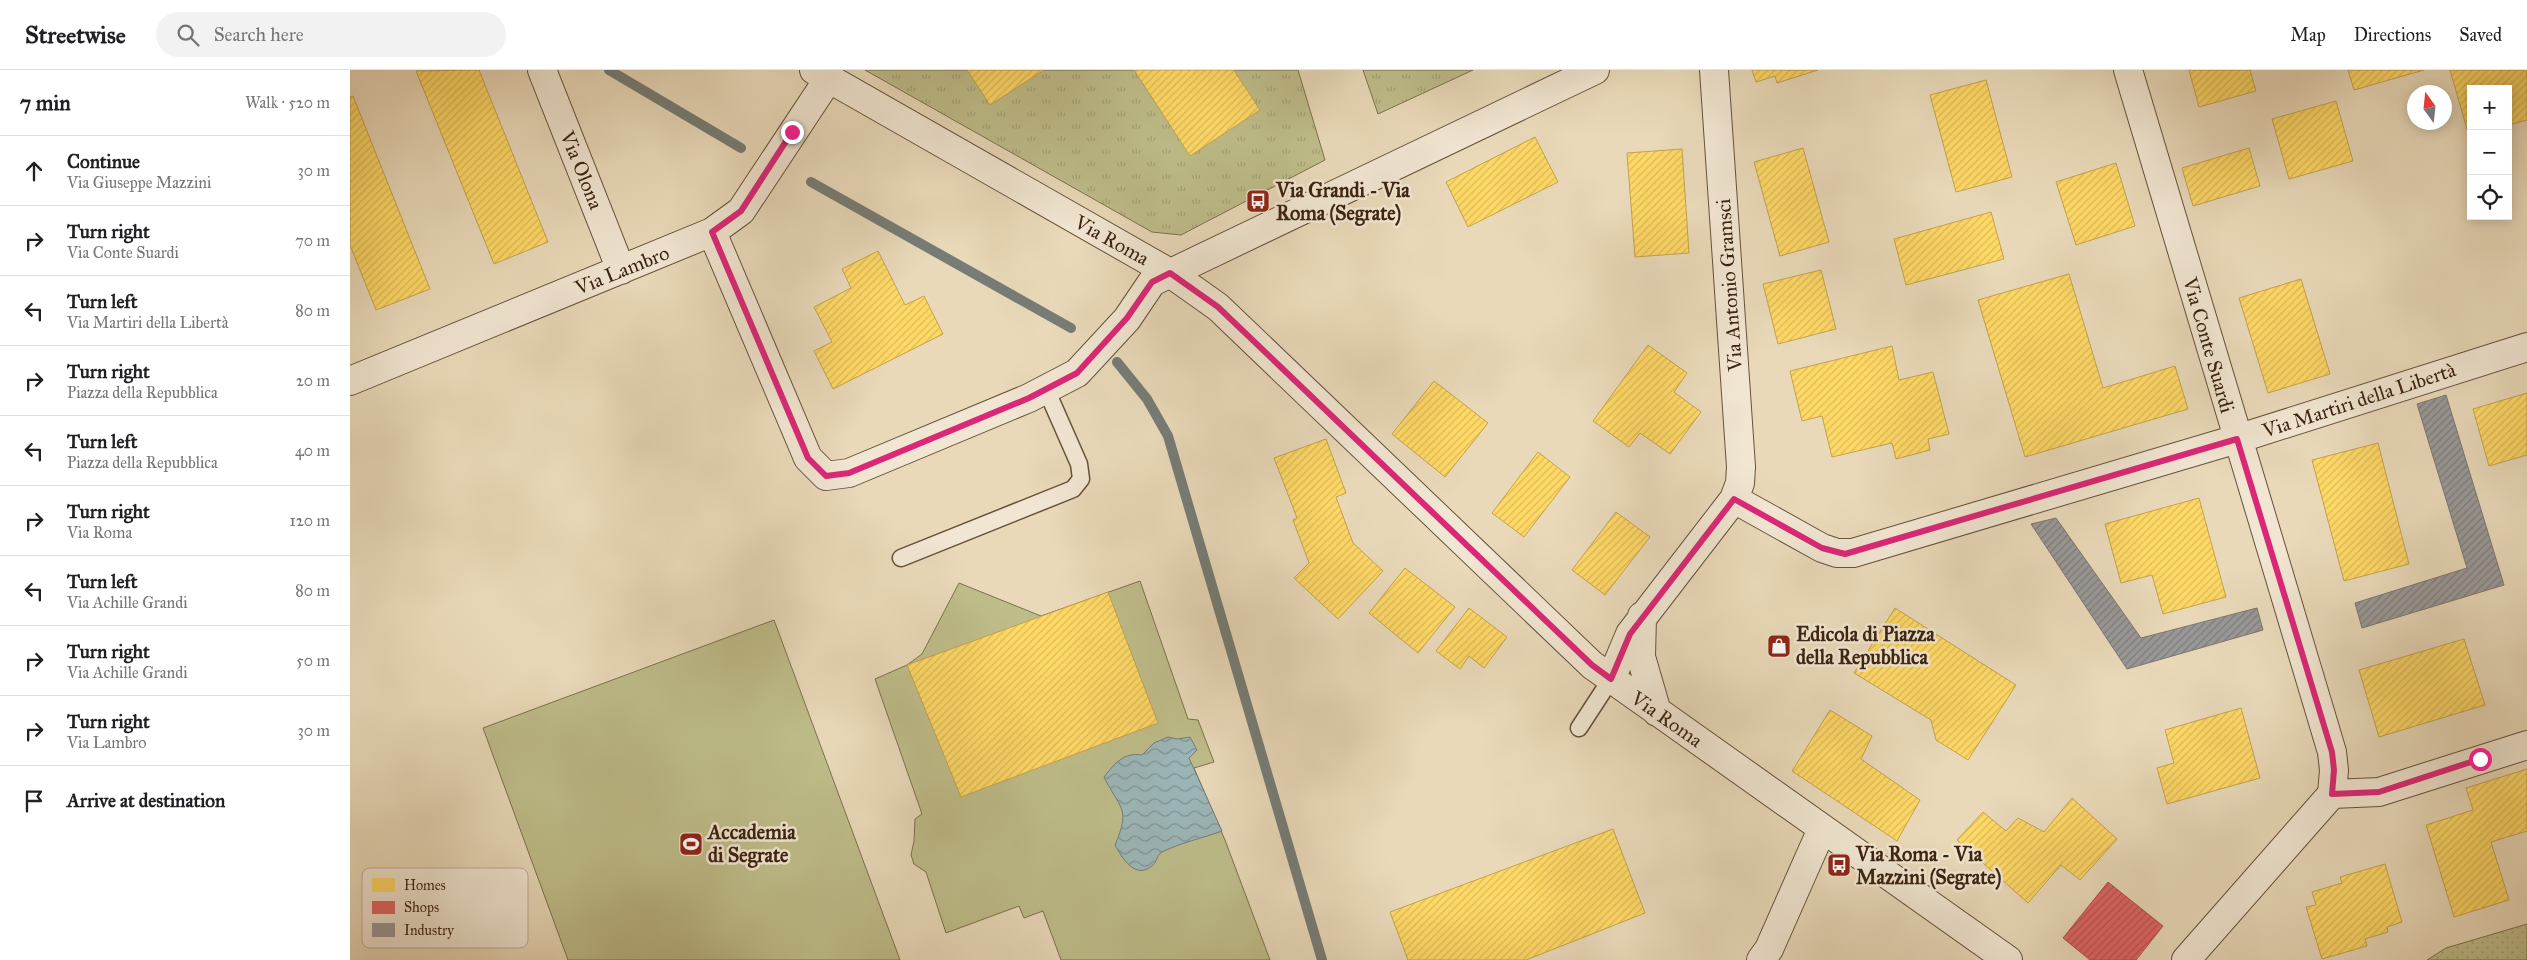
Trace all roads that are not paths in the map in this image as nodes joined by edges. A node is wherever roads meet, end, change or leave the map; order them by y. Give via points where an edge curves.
1 (542, 70) edge
2 (1595, 70) edge
3 (1714, 70) edge
4 (2128, 70) edge
5 (822, 74) edge
6 (712, 232) junction
7 (621, 270) junction
8 (1170, 273) junction
9 (2527, 347) edge
10 (350, 381) edge
11 (1046, 388) junction
12 (2237, 439) junction
13 (1734, 499) junction
14 (901, 558) dead end
15 (1642, 616) junction
16 (1611, 679) junction
17 (1657, 712) junction
18 (1579, 728) dead end
19 (2527, 745) edge
20 (2332, 794) junction
21 (1822, 829) junction
22 (1761, 960) edge
23 (2008, 960) edge
24 (2186, 960) edge

1 - 7 street, Via Olona
2 - 8 street
3 - 13 street, Via Antonio Gramsci via 1741,468
4 - 12 street, Via Conte Suardi
5 - 6 street, Via Lambro via 741,211
5 - 8 street, Via Roma
6 - 7 street, Via Lambro
6 - 11 street via 808,458 826,476 849,473
7 - 10 street, Via Lambro
8 - 11 street via 1152,282 1127,318 1077,373
8 - 16 street, Via Roma via 1218,307 1592,665
9 - 12 street, Via Martiri della Libertà
11 - 14 lane via 1080,464 1081,479 1073,489
12 - 13 street, Via Martiri della Libertà via 1845,554 1822,548
12 - 20 street, Via Conte Suardi via 2332,752
13 - 15 street
15 - 16 street via 1623,646
15 - 17 street via 1641,657
16 - 17 street, Via Roma
16 - 18 lane
17 - 21 street, Via Roma
19 - 20 street via 2379,792
20 - 24 street
21 - 22 street via 1769,949
21 - 23 street, Via Roma

